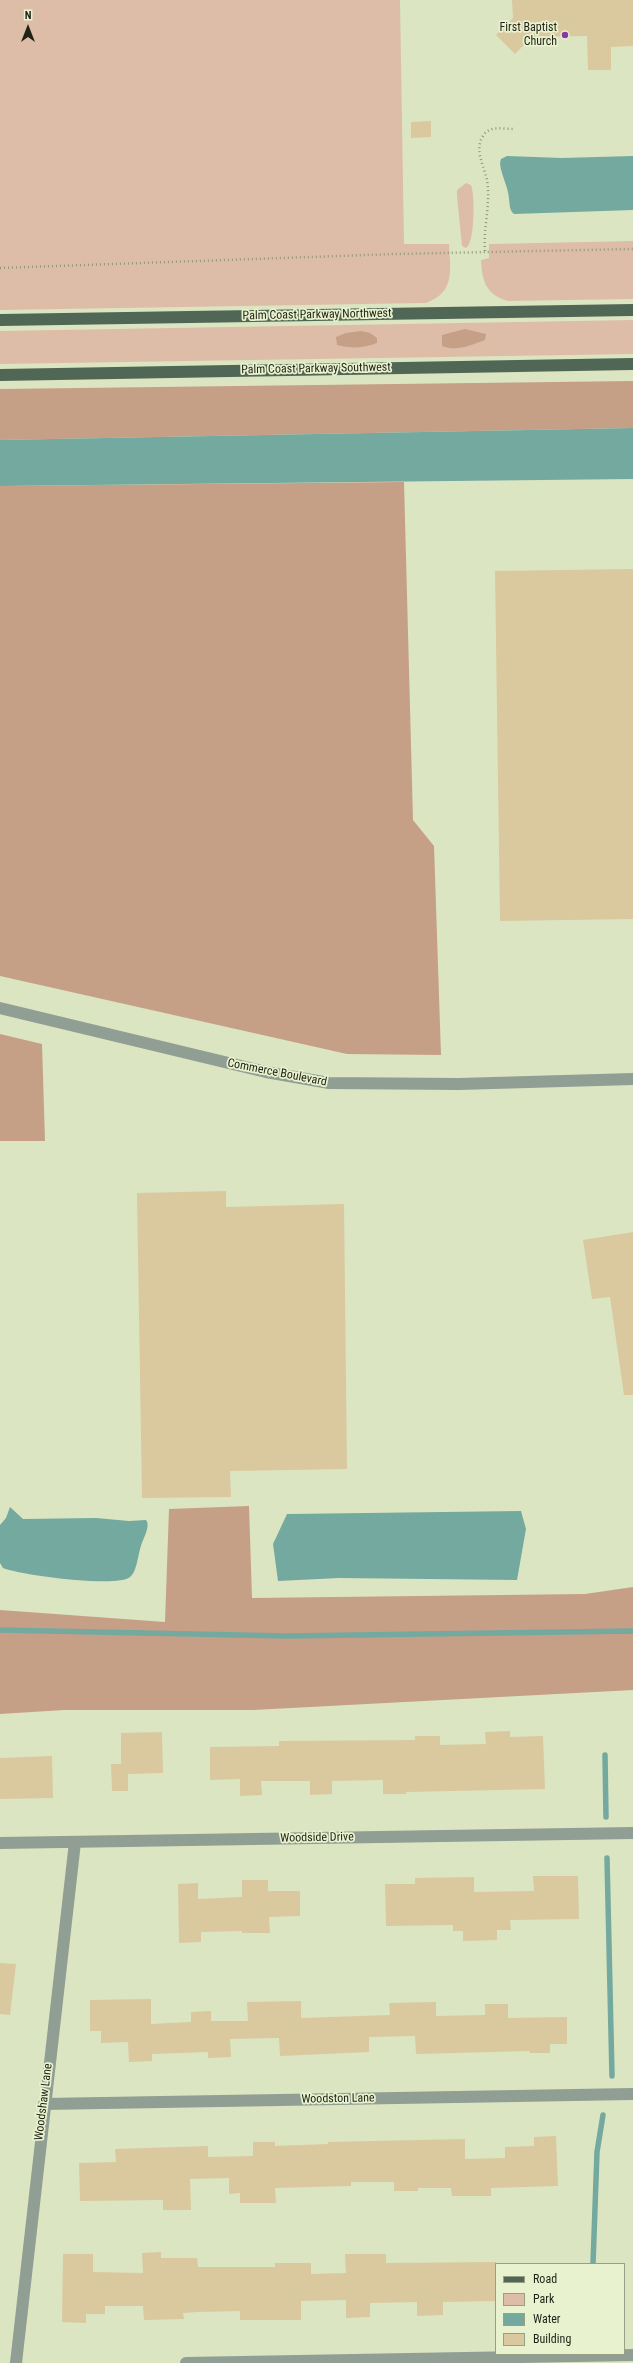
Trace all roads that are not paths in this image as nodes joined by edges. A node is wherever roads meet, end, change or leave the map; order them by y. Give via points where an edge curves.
1 (633, 310) edge
2 (0, 320) edge
3 (633, 364) edge
4 (0, 375) edge
5 (0, 1008) edge
6 (633, 1079) edge
7 (633, 1833) edge
8 (75, 1842) junction
9 (0, 1843) edge
10 (633, 2094) edge
11 (44, 2104) junction
12 (633, 2355) edge
13 (16, 2363) edge
14 (186, 2363) edge

1 - 2 main road, Palm Coast Parkway Northwest
3 - 4 main road, Palm Coast Parkway Southwest
5 - 6 street, Commerce Boulevard via 266,1072 329,1083 459,1084
7 - 8 street, Woodside Drive
8 - 9 street, Woodside Drive
8 - 11 street, Woodshaw Lane
10 - 11 street, Woodston Lane
11 - 13 street, Woodshaw Lane
12 - 14 street

